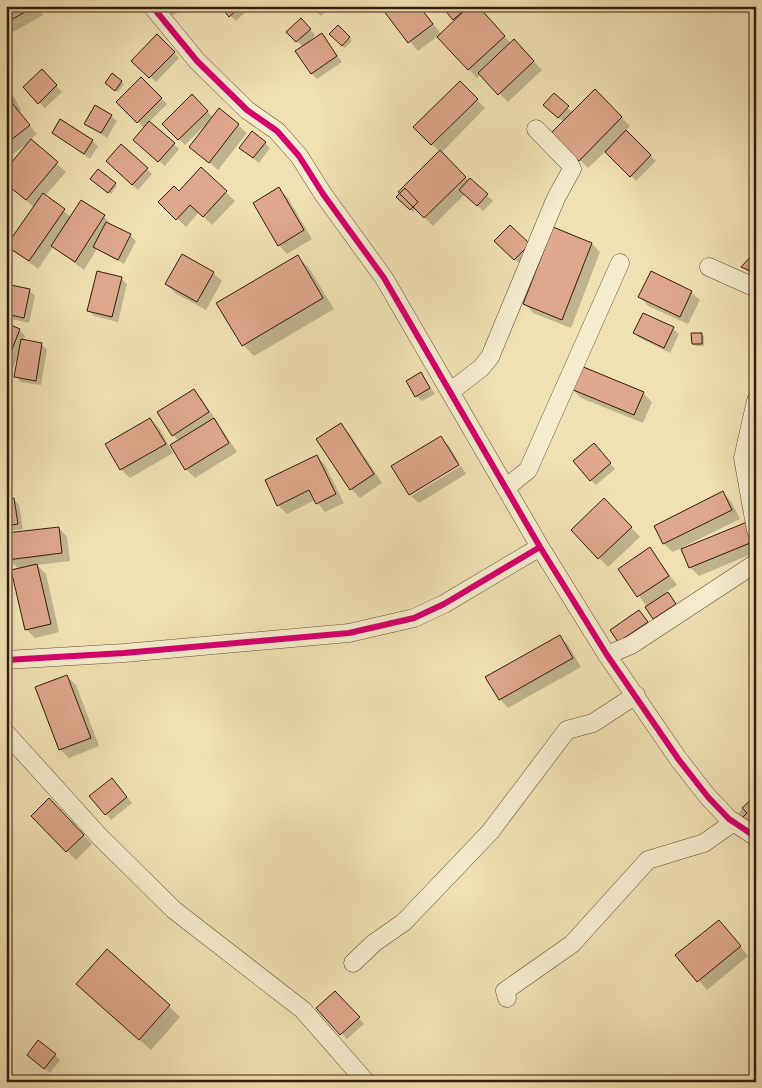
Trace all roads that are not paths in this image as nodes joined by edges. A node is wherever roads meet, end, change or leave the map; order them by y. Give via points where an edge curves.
1 (152, 6) edge
2 (536, 129) dead end
3 (620, 263) dead end
4 (709, 267) dead end
5 (756, 288) edge
6 (451, 391) junction
7 (756, 401) edge
8 (507, 487) junction
9 (756, 530) edge
10 (540, 548) junction
11 (756, 563) edge
12 (607, 655) junction
13 (6, 660) edge
14 (636, 695) junction
15 (6, 733) edge
16 (734, 822) junction
17 (756, 837) edge
18 (353, 964) dead end
19 (507, 998) dead end
20 (366, 1082) edge

1 - 6 street via 198,61 247,110 277,131 299,156 384,278
2 - 6 street via 572,169 556,198 490,357
3 - 8 street via 528,470
4 - 5 street
6 - 8 street
7 - 9 street via 743,458
8 - 10 street
10 - 12 street
10 - 13 street via 444,604 414,618 381,627 349,633 124,653
11 - 12 street via 639,640
12 - 14 street
14 - 16 street via 679,760 708,797
14 - 18 street via 593,724 567,730 490,832 404,922 374,943
15 - 20 street via 100,837 174,910 304,1010
16 - 17 street
16 - 19 street via 704,843 648,860 572,944 505,991

